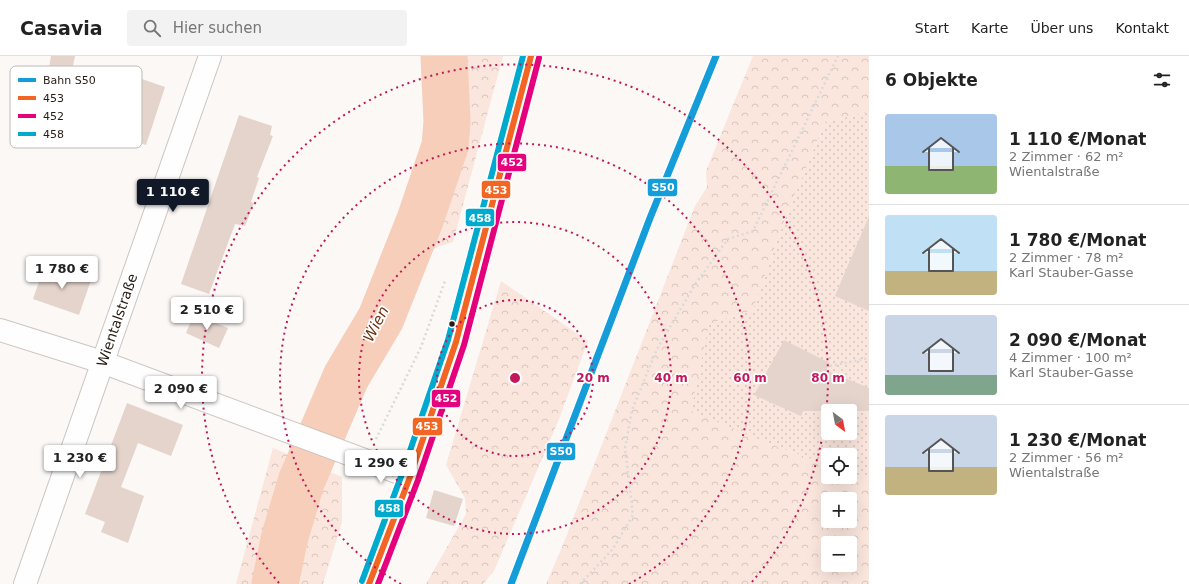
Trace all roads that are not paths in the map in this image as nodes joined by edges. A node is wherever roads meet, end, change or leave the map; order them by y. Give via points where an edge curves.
1 (210, 56) edge
2 (531, 56) edge
3 (0, 330) edge
4 (102, 362) junction
5 (410, 477) junction
6 (25, 584) edge
7 (369, 584) edge

1 - 4 street, Wientalstraße
2 - 5 main road via 456,342
3 - 4 street
4 - 5 street
4 - 6 street, Wientalstraße
5 - 7 main road

